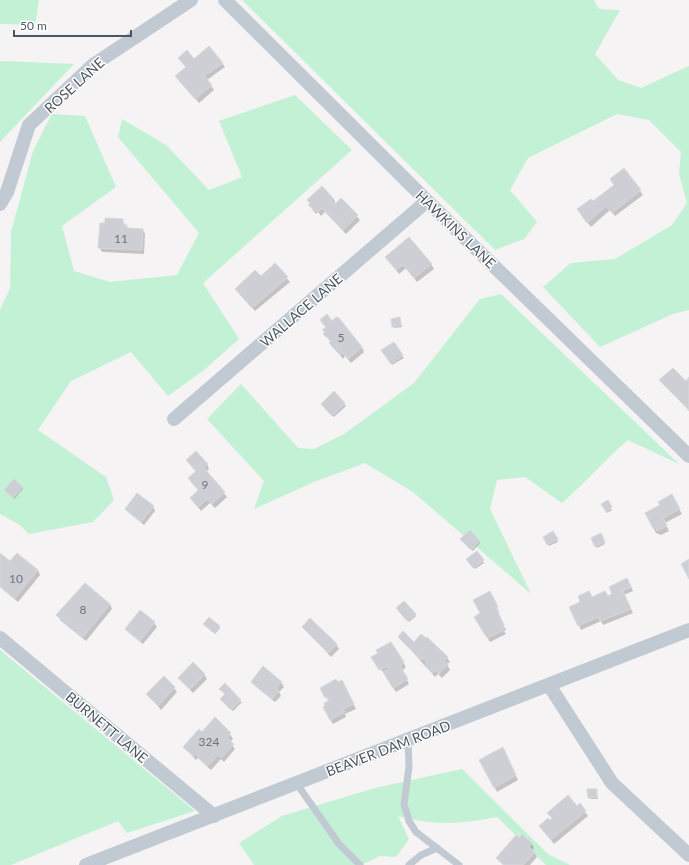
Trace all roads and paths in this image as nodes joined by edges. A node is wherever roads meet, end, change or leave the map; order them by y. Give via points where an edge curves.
1 (191, 0) edge
2 (225, 0) edge
3 (427, 200) junction
4 (0, 204) edge
5 (174, 419) dead end
6 (689, 456) edge
7 (689, 630) edge
8 (0, 638) edge
9 (550, 685) junction
10 (408, 740) junction
11 (297, 784) junction
12 (214, 816) junction
13 (436, 848) junction
14 (689, 855) edge
15 (86, 865) edge
16 (360, 865) edge
17 (409, 865) edge
18 (459, 865) edge

1 - 4 street, ROSE LANE via 93,65 30,126 7,192
2 - 3 street, HAWKINS LANE
3 - 5 street, WALLACE LANE
3 - 6 street, HAWKINS LANE
7 - 9 street, BEAVER DAM ROAD
8 - 12 street, BURNETT LANE
9 - 10 street, BEAVER DAM ROAD
9 - 14 street via 612,783
10 - 11 street, BEAVER DAM ROAD
10 - 13 lane via 410,767 404,804 409,821 416,832
11 - 12 street, BEAVER DAM ROAD
11 - 16 lane via 339,844
12 - 15 street, BEAVER DAM ROAD
13 - 17 lane via 421,855
13 - 18 lane

